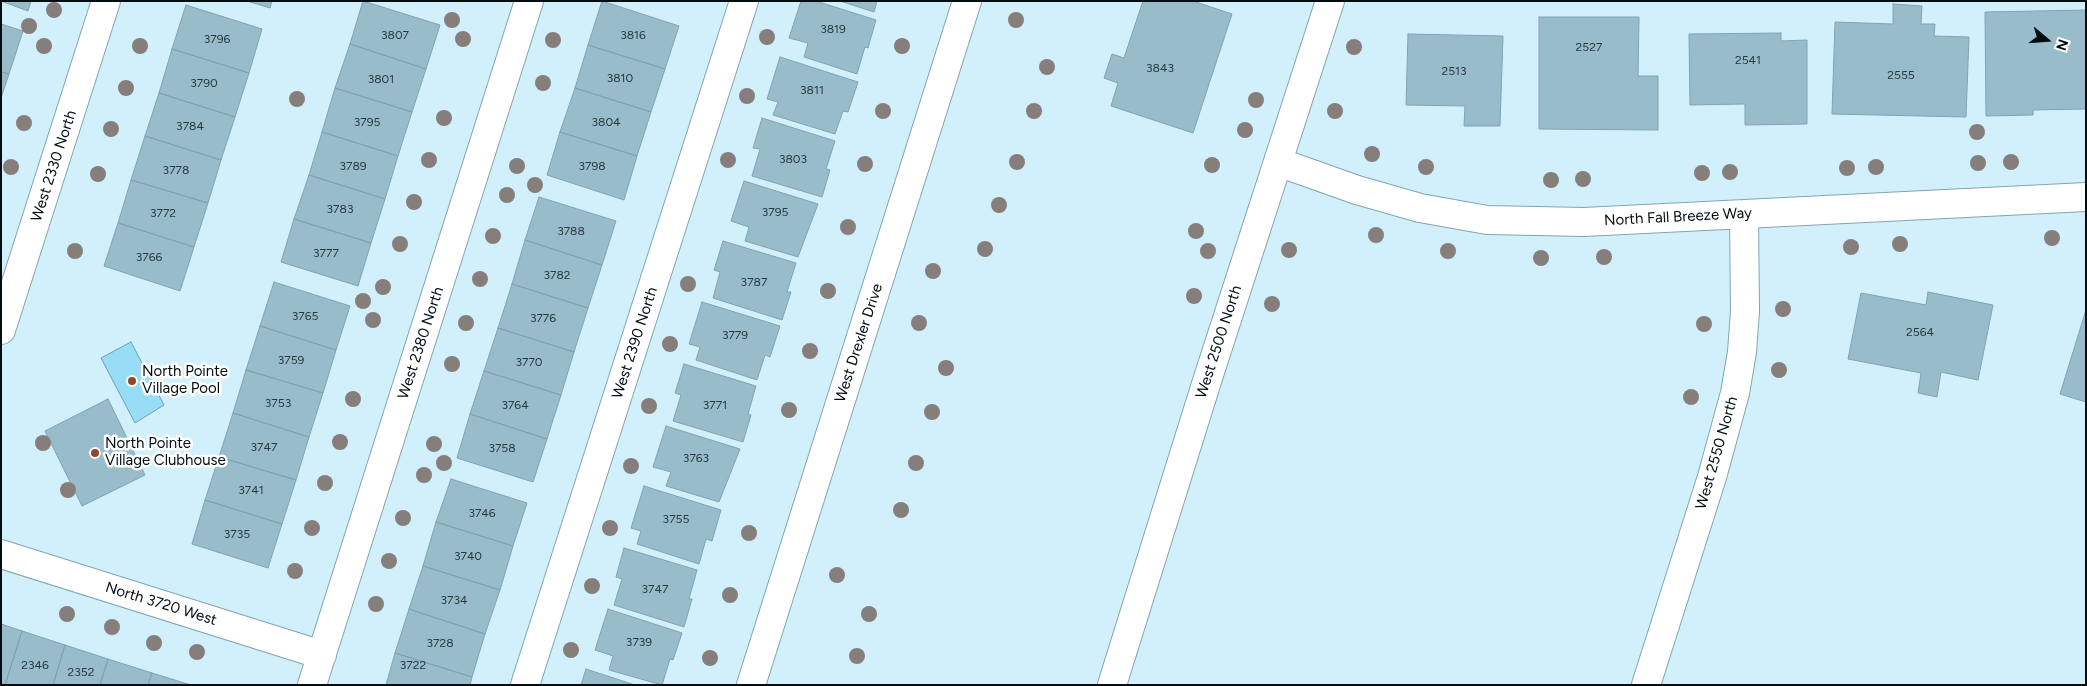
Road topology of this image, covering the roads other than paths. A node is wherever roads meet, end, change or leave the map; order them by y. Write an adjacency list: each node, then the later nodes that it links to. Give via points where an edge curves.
1 (106, 1): 9 (street, West 2330 North)
2 (529, 1): 11 (street, West 2380 North)
3 (744, 1): 13 (street, West 2390 North)
4 (967, 1): 14 (street, West Drexler Drive)
5 (1330, 1): 6 (street, West 2500 North)
6 (1278, 162): 8 (street, North Fall Breeze Way, via 1411,205 1487,220 1584,222); 15 (street, West 2500 North)
7 (2086, 197): 8 (street, North Fall Breeze Way)
8 (1744, 214): 16 (street, West 2550 North, via 1745,311 1735,393)
9 (1, 330)
10 (1, 554): 11 (street, North 3720 West)
11 (322, 654): 12 (street, West 2380 North)
12 (312, 685)
13 (525, 685)
14 (751, 685)
15 (1112, 685)
16 (1646, 685)

